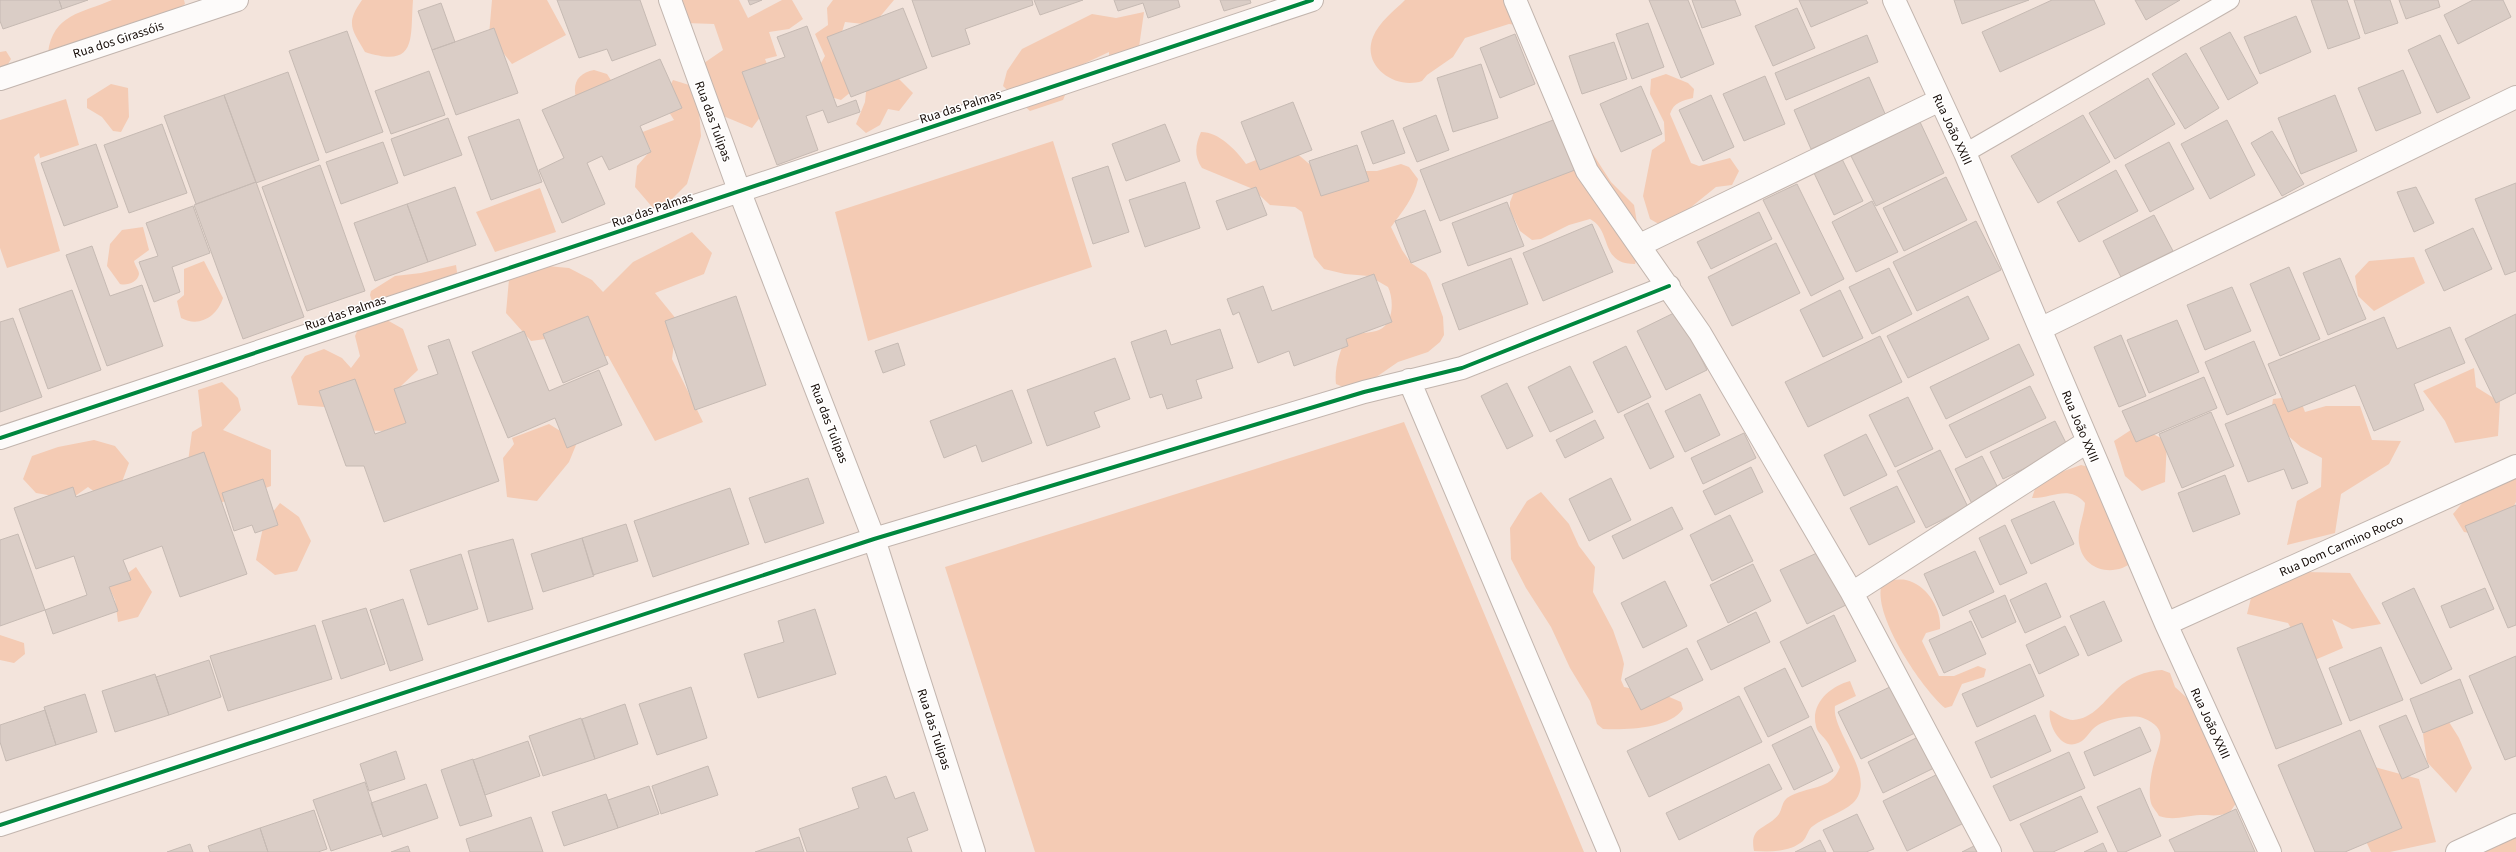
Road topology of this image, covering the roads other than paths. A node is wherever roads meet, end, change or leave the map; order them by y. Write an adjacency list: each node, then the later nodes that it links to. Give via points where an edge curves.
1 (237, 0): 7 (street, Rua dos Girassóis)
2 (670, 0): 11 (street, Rua das Tulipas)
3 (1312, 0): 11 (street, Rua das Palmas)
4 (1515, 0): 12 (street, via 1587,171)
5 (1894, 0): 9 (street, Rua João XXIII)
6 (2230, 0): 10 (lane)
7 (0, 79)
8 (2516, 97): 14 (street)
9 (1940, 100): 10 (street, Rua João XXIII); 12 (street)
10 (1965, 153): 14 (street, Rua João XXIII)
11 (739, 190): 16 (street, Rua das Palmas); 19 (street, Rua das Tulipas)
12 (1640, 246): 13 (street)
13 (1669, 286): 15 (street, via 1462,368); 20 (street, via 1700,333)
14 (2040, 329): 17 (street, Rua João XXIII)
15 (1409, 380): 19 (street); 25 (street)
16 (0, 438)
17 (2087, 442): 20 (street); 21 (street, Rua João XXIII)
18 (2516, 466): 21 (street, Rua Dom Carmino Rocco)
19 (874, 539): 22 (street); 24 (street, Rua das Tulipas)
20 (1852, 593): 26 (street)
21 (2166, 624): 27 (street, Rua João XXIII)
22 (0, 825)
23 (2516, 825): 28 (street)
24 (974, 852)
25 (1609, 852)
26 (1990, 852)
27 (2270, 852)
28 (2457, 852)

